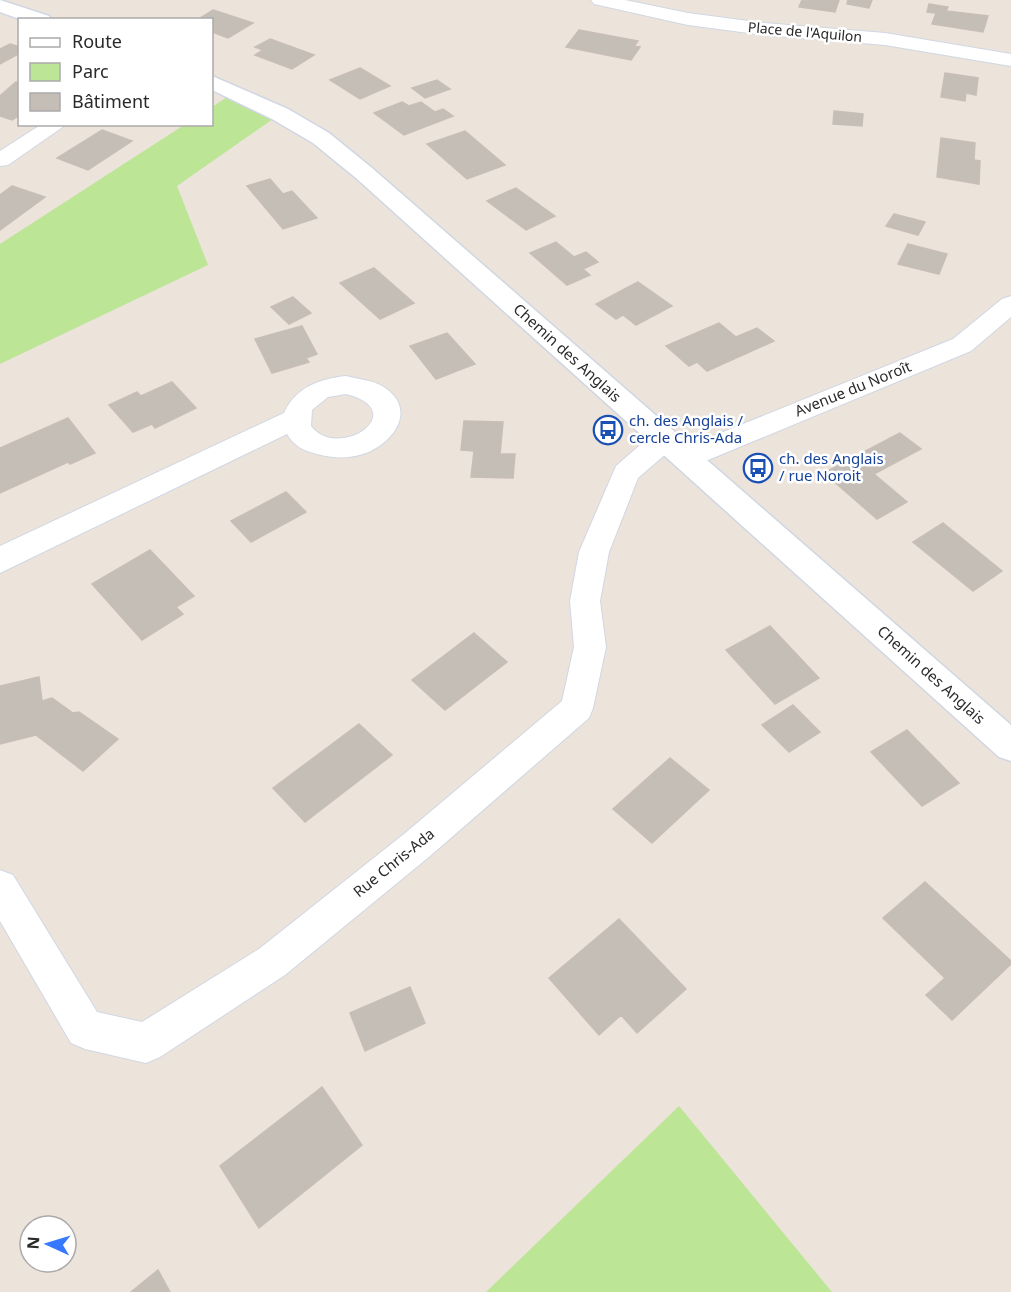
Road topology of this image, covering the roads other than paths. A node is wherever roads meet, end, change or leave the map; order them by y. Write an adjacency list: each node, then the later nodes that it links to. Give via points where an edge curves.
1 (600, 0): 4 (street, Place de l'Aquilon, via 688,19 885,39)
2 (0, 5): 3 (street)
3 (36, 18)
4 (1011, 60)
5 (213, 82): 10 (street, Chemin des Anglais, via 321,138)
6 (54, 126): 7 (street)
7 (0, 160)
8 (1011, 304): 10 (street, Avenue du Noroît, via 962,345)
9 (295, 419): 11 (street)
10 (675, 449): 12 (street, Chemin des Anglais); 13 (street, Rue Chris-Ada, via 626,473 594,552 585,601 590,647 577,708 272,962 146,1043 85,1029)
11 (0, 562)
12 (1011, 746)
13 (0, 887)

